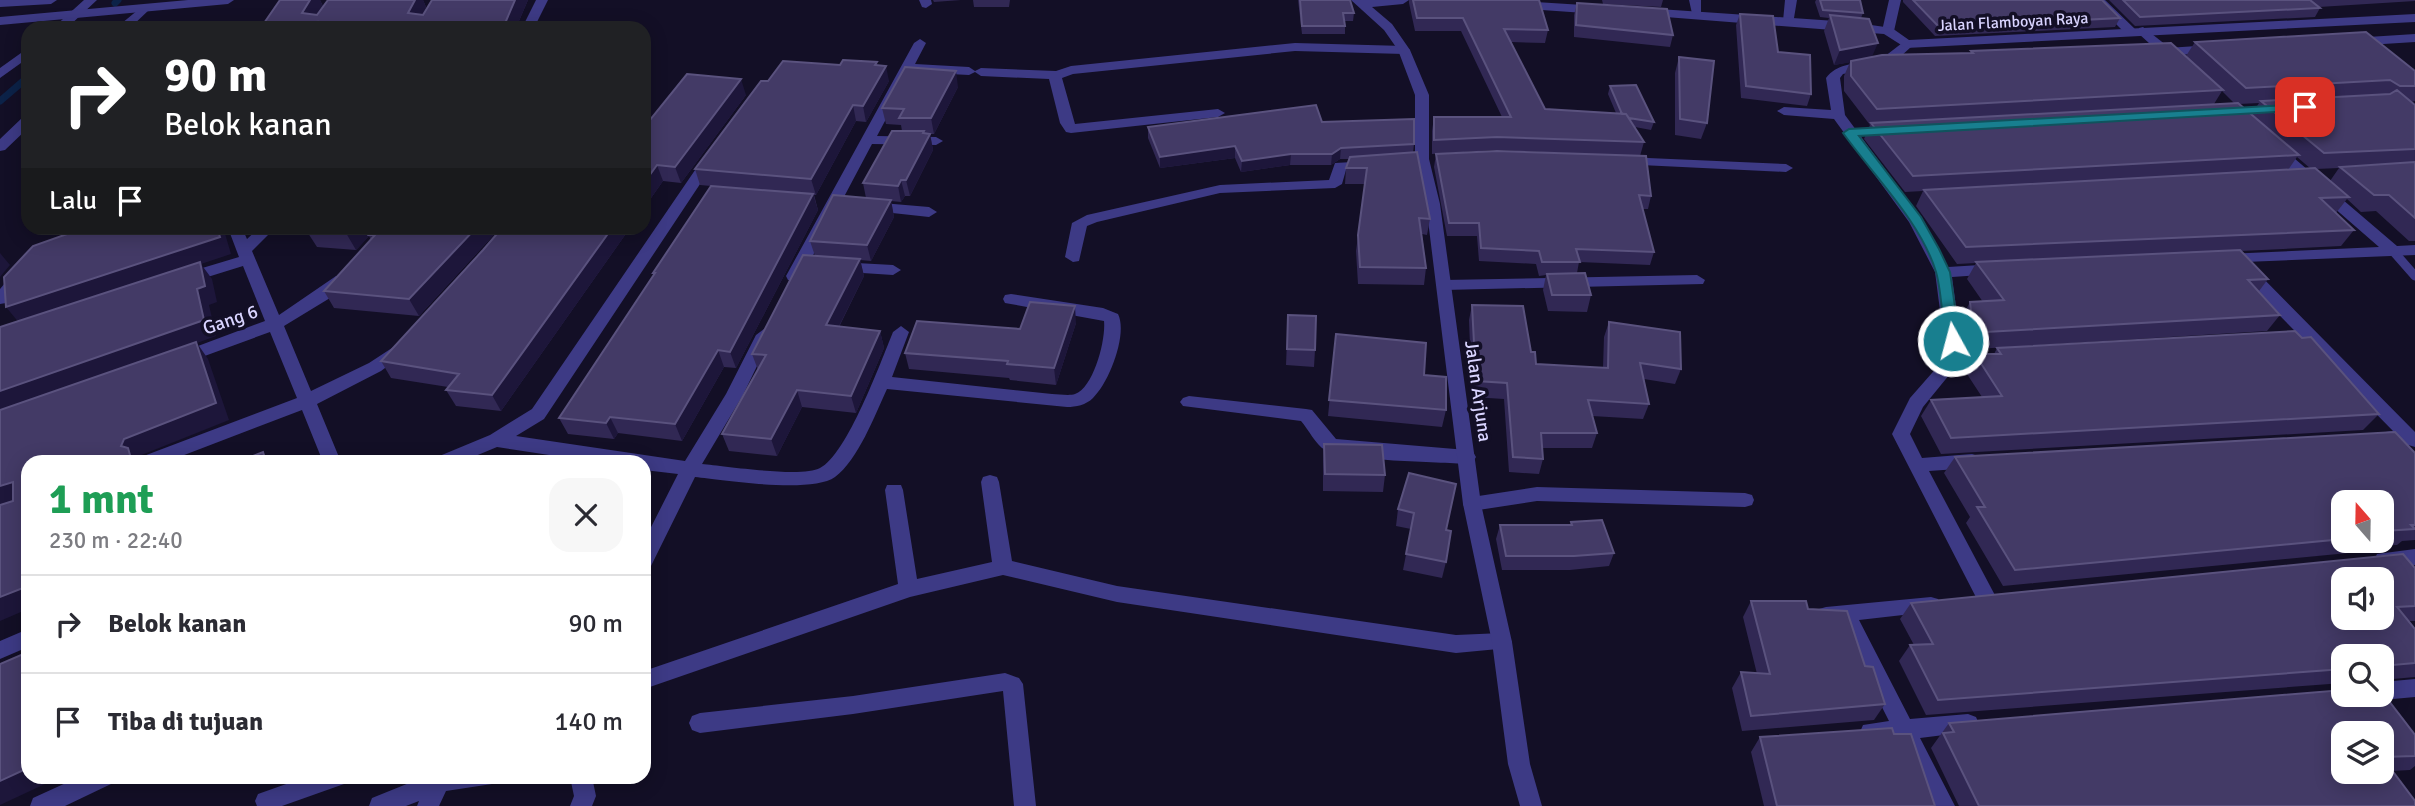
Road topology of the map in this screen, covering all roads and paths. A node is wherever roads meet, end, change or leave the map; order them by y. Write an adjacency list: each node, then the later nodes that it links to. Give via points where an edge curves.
1 (51, 0): 11 (street)
2 (91, 0): 15 (street)
3 (228, 0): 10 (street)
4 (542, 0): 21 (street)
5 (1403, 0): 12 (street)
6 (1695, 0): 16 (street)
7 (1791, 0): 22 (street)
8 (1895, 0): 23 (street)
9 (2098, 0): 24 (street)
10 (172, 3): 14 (street)
11 (0, 4)
12 (1369, 4): 30 (street, Jalan Arjuna)
13 (1498, 4): 16 (street)
14 (144, 9): 15 (street); 20 (street)
15 (80, 15): 18 (street); 19 (street)
16 (1697, 15): 22 (street)
17 (2415, 18): 24 (street, Jalan Flamboyan Raya)
18 (0, 21)
19 (70, 21)
20 (130, 21)
21 (532, 21)
22 (1789, 21): 23 (street)
23 (1888, 31): 28 (street)
24 (2137, 31): 28 (street, Jalan Flamboyan Raya); 31 (street)
25 (2415, 38): 27 (street)
26 (920, 43): 36 (street)
27 (2332, 43)
28 (1906, 44): 35 (street)
29 (2222, 49): 31 (street)
30 (1404, 50): 39 (street, via 1295,47); 76 (street, Jalan Arjuna, via 1422,95 1423,160)
31 (2167, 52): 32 (street); 37 (street)
32 (2140, 53)
33 (21, 58): 38 (street)
34 (1912, 62): 35 (street)
35 (1885, 63): 42 (street, via 1854,67 1833,78)
36 (908, 68): 39 (street); 46 (street)
37 (2186, 69)
38 (0, 74)
39 (1056, 75): 41 (street, via 1071,129)
40 (1784, 111): 42 (street)
41 (1217, 113)
42 (1838, 115): 72 (street, via 1908,200)
43 (21, 127): 48 (street)
44 (2261, 136): 53 (street)
45 (724, 139): 55 (street)
46 (867, 140): 47 (street); 57 (street)
47 (936, 141)
48 (0, 147)
49 (1606, 160): 51 (street)
50 (1388, 164): 64 (street, via 1340,166 1335,184 1220,189 1092,218 1080,223)
51 (1786, 168)
52 (2336, 176): 53 (street)
53 (2309, 178): 54 (street); 62 (street)
54 (2282, 180)
55 (685, 192): 56 (street); 90 (street, via 538,414)
56 (712, 194)
57 (824, 203): 58 (street); 68 (street)
58 (929, 212)
59 (238, 235): 63 (street)
60 (262, 235): 63 (street)
61 (2415, 250): 62 (street)
62 (2393, 251): 65 (street); 73 (lane)
63 (247, 255): 75 (street); 81 (street)
64 (1073, 257)
65 (2233, 258): 66 (street); 83 (street)
66 (2206, 260)
67 (33, 261): 78 (street)
68 (813, 265): 71 (street); 77 (street)
69 (2012, 269): 72 (street)
70 (351, 270): 81 (street, Gang 6, via 326,294)
71 (893, 270)
72 (1943, 272): 100 (street, via 1961,358 1923,392 1907,416 1901,434)
73 (2415, 276)
74 (1697, 280): 76 (street)
75 (170, 284)
76 (1444, 285): 97 (street, Jalan Arjuna)
77 (788, 288)
78 (0, 299)
79 (1011, 299): 87 (street, via 1112,318 1115,328 1091,391 1080,399 1052,400)
80 (770, 324): 101 (street)
81 (276, 326): 86 (street, Gang 6); 88 (street)
82 (901, 332): 87 (street)
83 (2311, 337): 84 (street); 92 (street)
84 (2284, 339)
85 (410, 340): 88 (street, via 390,359)
86 (158, 367)
87 (882, 382): 101 (street, via 841,460 827,474 806,479)
88 (307, 401): 93 (street); 94 (street)
89 (1189, 402): 97 (street, via 1306,415 1330,445 1350,449)
90 (496, 440): 95 (street); 96 (street)
91 (2354, 440): 92 (street)
92 (2412, 440)
93 (165, 455)
94 (329, 455)
95 (460, 455)
96 (596, 455)
97 (1468, 457): 105 (street, Jalan Arjuna)
98 (1984, 461): 100 (street)
99 (651, 464): 101 (street)
100 (1915, 465): 111 (street, via 1994,598)
101 (689, 470): 106 (street)
102 (990, 482): 109 (street)
103 (894, 490): 110 (street)
104 (1745, 500): 105 (street, via 1537,494)
105 (1472, 503): 114 (street, Jalan Arjuna)
106 (651, 546)
107 (2415, 557): 108 (street)
108 (2360, 562)
109 (1003, 567): 110 (street); 114 (street, via 1117,594 1456,644)
110 (909, 589): 116 (street)
111 (1845, 614): 112 (street); 121 (street)
112 (1816, 616)
113 (21, 641): 115 (street)
114 (1502, 642): 134 (street, Jalan Arjuna, via 1519,764)
115 (0, 650)
116 (651, 678)
117 (2415, 688): 118 (street)
118 (2394, 690)
119 (1987, 722): 121 (street)
120 (700, 723): 133 (street, via 1005,682 1012,684 1015,699)
121 (1905, 729): 122 (street); 135 (street)
122 (1851, 733)
123 (88, 784): 129 (street)
124 (316, 784): 128 (street)
125 (430, 784): 130 (street)
126 (437, 784): 131 (street)
127 (582, 784): 132 (street, via 585,796)
128 (266, 801)
129 (41, 806)
130 (380, 806)
131 (428, 806)
132 (581, 806)
133 (1025, 806)
134 (1531, 806)
135 (1944, 806)

